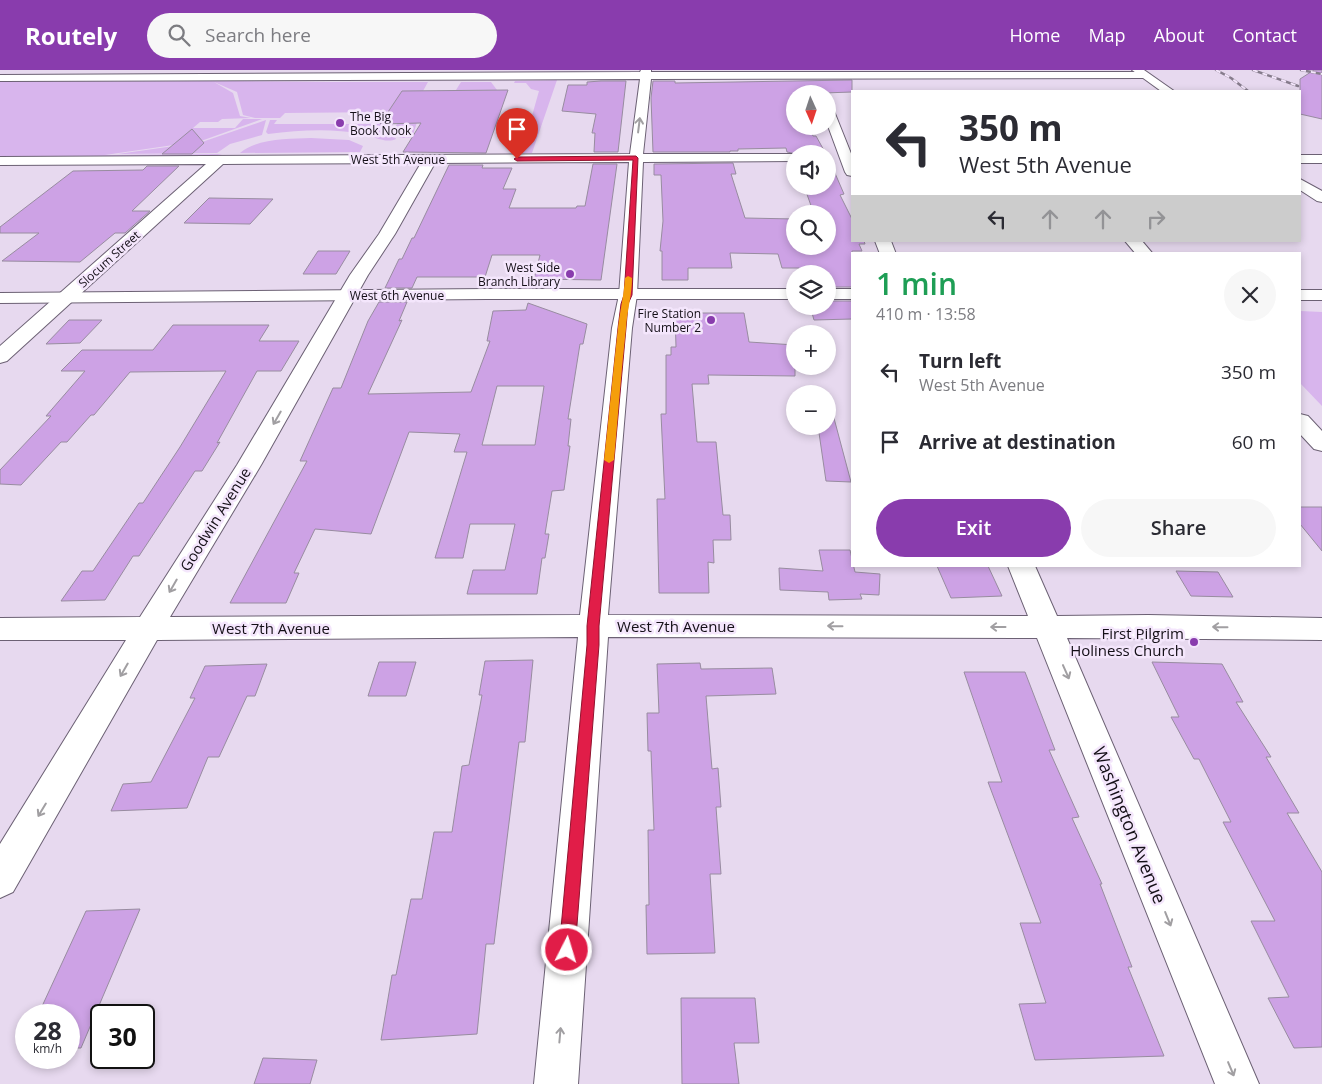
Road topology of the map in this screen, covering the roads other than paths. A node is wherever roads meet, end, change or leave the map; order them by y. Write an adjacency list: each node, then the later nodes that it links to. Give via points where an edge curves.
1 (811, 72): 2 (street); 3 (street); 6 (street)
2 (645, 73): 5 (street); 13 (street, one-way to 2)
3 (976, 73): 4 (street); 7 (street)
4 (1141, 73): 8 (street)
5 (0, 78)
6 (816, 85)
7 (988, 85)
8 (1166, 90)
9 (836, 129): 12 (street)
10 (786, 157): 13 (street, West 5th Avenue)
11 (836, 157): 12 (street)
12 (849, 157)
13 (636, 158): 14 (street, West 5th Avenue); 26 (street)
14 (430, 159): 17 (street, West 5th Avenue); 29 (street, Goodwin Avenue)
15 (1301, 159): 16 (street)
16 (1322, 159)
17 (219, 160): 18 (street, West 5th Avenue); 31 (street, Slocum Street)
18 (3, 163)
19 (1301, 184): 20 (street)
20 (1322, 198)
21 (1134, 242): 22 (street)
22 (1143, 252)
23 (786, 294): 26 (street, West 6th Avenue)
24 (836, 294): 25 (street)
25 (851, 294)
26 (628, 295): 29 (street, West 6th Avenue); 36 (street)
27 (1301, 295): 28 (street)
28 (1322, 295)
29 (348, 296): 31 (street, West 6th Avenue); 38 (street, Goodwin Avenue, one-way to 38)
30 (0, 298): 31 (street, West 6th Avenue)
31 (66, 298): 32 (street, Slocum Street)
32 (0, 357)
33 (1301, 422): 34 (street)
34 (1322, 444)
35 (1020, 567): 37 (street, Washington Avenue)
36 (593, 626): 37 (street, West 7th Avenue, one-way to 36); 38 (street, West 7th Avenue); 42 (street, one-way to 36)
37 (1046, 627): 39 (street, West 7th Avenue, one-way to 37); 43 (street, Washington Avenue, one-way to 43)
38 (149, 628): 40 (street, West 7th Avenue); 41 (street, Goodwin Avenue, one-way to 41)
39 (1322, 628)
40 (0, 629)
41 (0, 879)
42 (556, 1084)
43 (1237, 1084)

